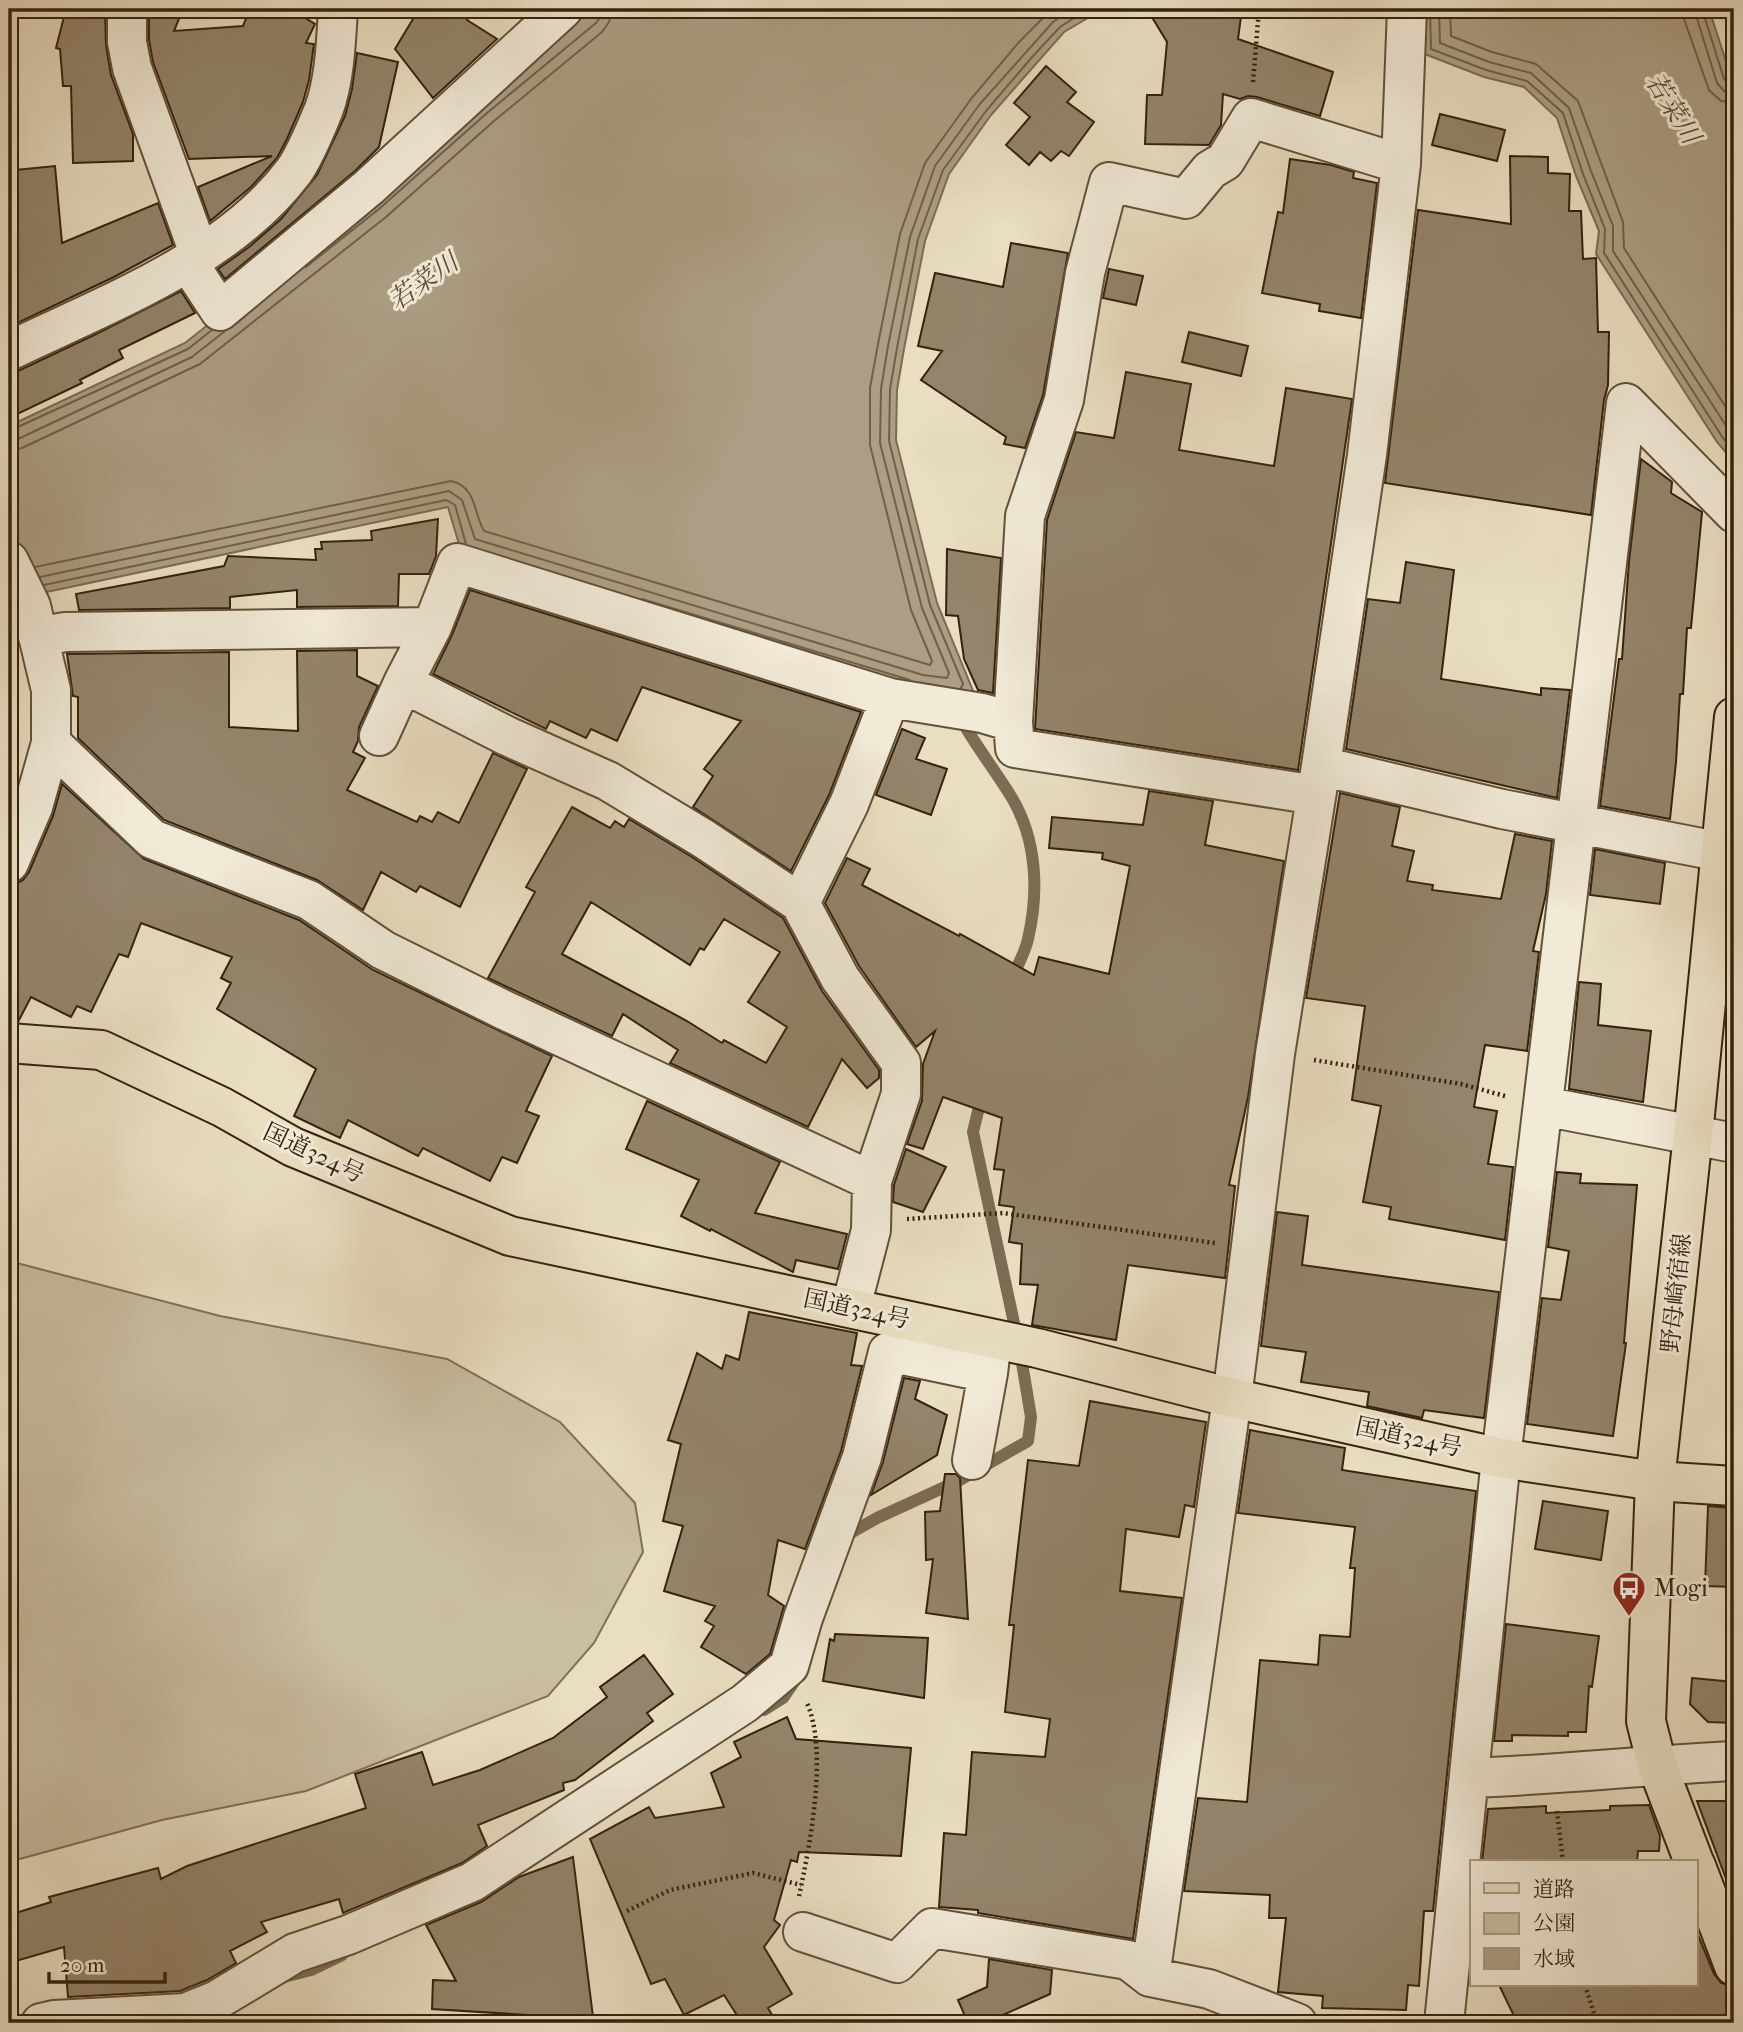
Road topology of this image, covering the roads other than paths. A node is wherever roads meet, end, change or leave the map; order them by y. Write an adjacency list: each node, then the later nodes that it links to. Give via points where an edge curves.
1 (127, 9): 6 (street, via 132,68)
2 (338, 9): 6 (street, via 325,107 296,168 253,214)
3 (563, 9): 6 (street, via 369,187 220,311)
4 (1407, 9): 5 (street)
5 (1401, 164): 15 (street, via 1251,118 1225,161 1210,170 1186,199 1109,182 1085,273 1064,400 1025,516); 18 (street, via 1367,455)
6 (195, 260): 7 (street)
7 (9, 351)
8 (1734, 513): 19 (street, via 1626,403)
9 (9, 561): 10 (street)
10 (28, 622): 11 (street, via 65,632); 17 (street, via 51,690)
11 (432, 627): 12 (street); 13 (street, via 457,563)
12 (402, 683): 16 (street); 22 (street, via 608,781)
13 (906, 701): 15 (street); 22 (street)
14 (1734, 717): 20 (main road, 野母崎宿線)
15 (998, 718): 18 (street, via 1015,748)
16 (379, 736)
17 (51, 743): 21 (street, via 33,807); 27 (street, via 152,839 309,900 383,950)
18 (1319, 780): 19 (street); 30 (street, via 1275,1054)
19 (1577, 824): 20 (street); 24 (street)
20 (1722, 852): 25 (main road, 野母崎宿線)
21 (9, 863)
22 (800, 903): 27 (street, via 840,978 901,1063 901,1094)
23 (9, 1044): 28 (main road, 国道324号, via 101,1050 222,1107 293,1147 510,1236)
24 (1543, 1106): 25 (street); 31 (street)
25 (1693, 1135): 26 (street); 33 (main road, 野母崎宿線)
26 (1734, 1143)
27 (872, 1192): 28 (street, via 871,1230)
28 (851, 1307): 29 (main road, 国道324号)
29 (1006, 1351): 30 (main road, 国道324号); 32 (street); 43 (street, via 888,1352 862,1457 789,1666 745,1703 472,1882 295,1953 217,2000 185,2013)
30 (1231, 1398): 31 (main road, 国道324号); 42 (street)
31 (1501, 1458): 33 (main road, 国道324号); 37 (street)
32 (972, 1460)
33 (1655, 1481): 34 (main road, 国道324号); 36 (main road, 野母崎宿線, via 1646,1721)
34 (1734, 1486)
35 (1734, 1761): 36 (street)
36 (1657, 1765): 37 (street); 38 (main road, 野母崎宿線)
37 (1469, 1778): 45 (street)
38 (1693, 1860)
39 (1698, 1872): 41 (main road, 野母崎宿線)
40 (803, 1932): 42 (street, via 897,1963 932,1928 1128,1960)
41 (1734, 1966)
42 (1150, 1977): 44 (street, via 1209,1989)
43 (41, 2023)
44 (1297, 2023)
45 (1444, 2023)

